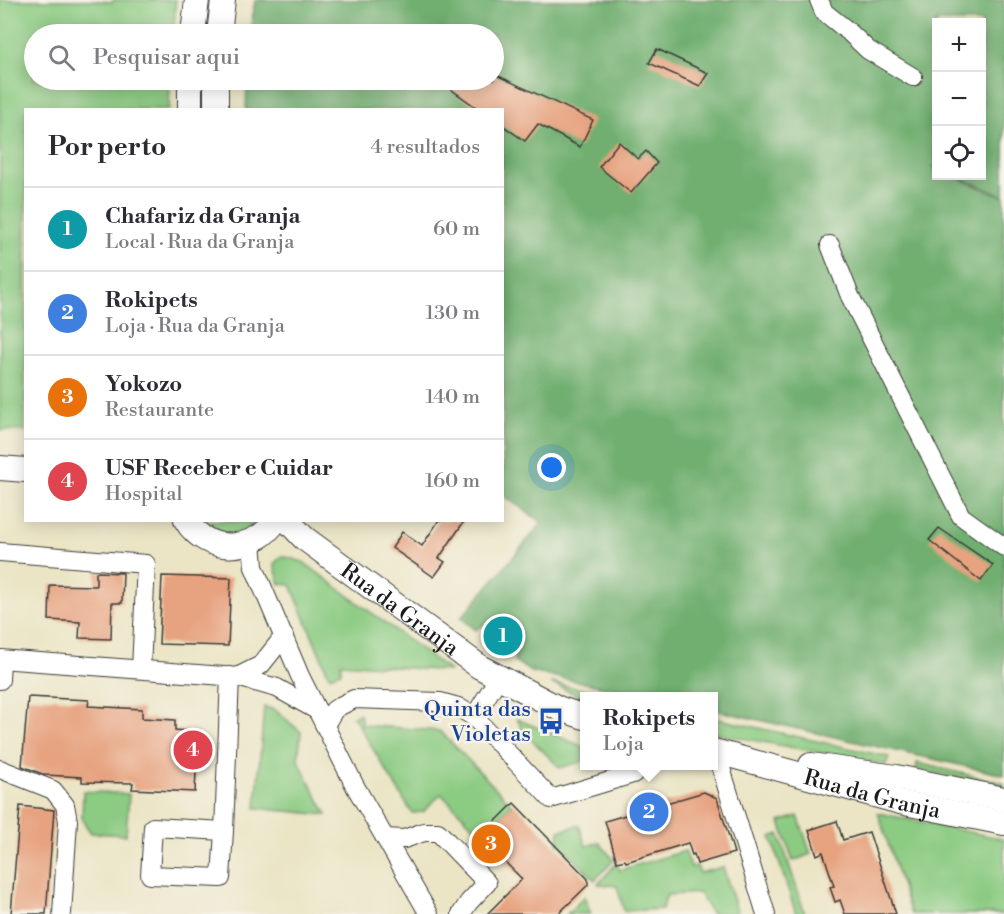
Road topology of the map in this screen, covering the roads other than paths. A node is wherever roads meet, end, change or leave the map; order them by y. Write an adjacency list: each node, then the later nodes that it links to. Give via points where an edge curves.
1 (197, 0): 4 (main road)
2 (223, 0): 5 (main road)
3 (819, 0): 6 (street, via 824,12 868,50)
4 (194, 24)
5 (220, 24)
6 (913, 77)
7 (190, 90): 9 (main road)
8 (216, 90): 10 (main road)
9 (190, 108)
10 (216, 108)
11 (830, 245): 16 (street, via 850,296 961,516)
12 (0, 468): 13 (main road)
13 (24, 470)
14 (188, 522): 15 (main road, via 213,543)
15 (263, 532): 18 (street, via 254,567); 22 (main road, Rua da Granja, via 304,538 480,667)
16 (1004, 548)
17 (0, 552): 20 (street, via 146,564)
18 (284, 636): 21 (street, via 261,665); 26 (street)
19 (1, 659): 20 (street); 23 (street)
20 (141, 669): 21 (street)
21 (234, 676): 26 (street, via 277,688); 34 (street)
22 (500, 677): 24 (main road, Rua da Granja); 25 (street)
23 (0, 680)
24 (580, 715)
25 (474, 717): 26 (street, via 440,702 354,699); 31 (street, via 550,799)
26 (321, 718): 35 (street)
27 (718, 753): 28 (main road, Rua da Granja)
28 (741, 758): 32 (main road, Rua da Granja, via 896,777); 33 (main road, Rua da Granja, via 900,802)
29 (718, 762): 39 (street)
30 (0, 769): 36 (street, via 53,790 65,805 68,821)
31 (637, 770)
32 (1004, 799)
33 (1004, 823)
34 (224, 831): 34 (street, via 221,878 150,875 153,827)
35 (384, 838): 37 (street); 38 (street, via 404,839 438,832 487,883)
36 (62, 914)
37 (429, 914)
38 (460, 914)
39 (766, 914)

